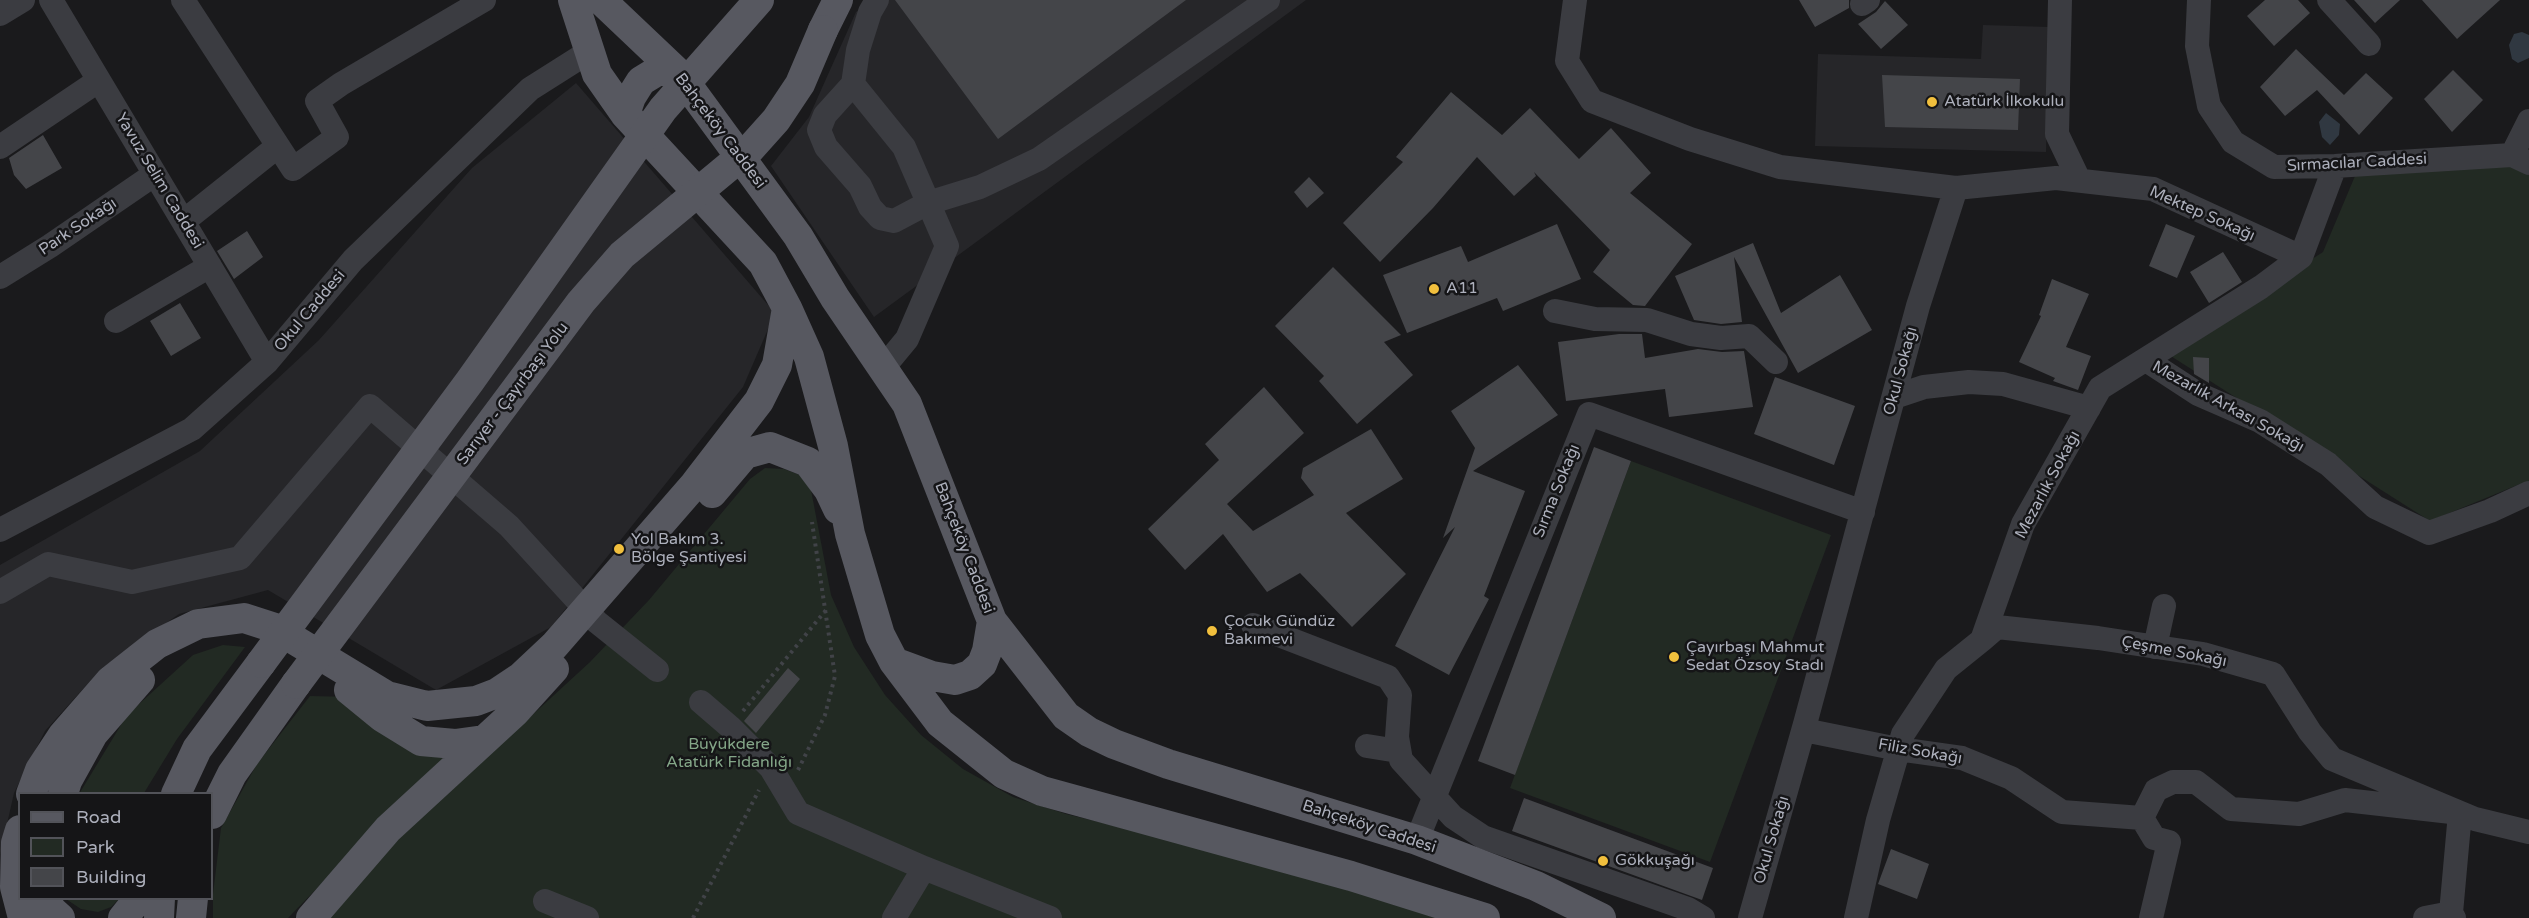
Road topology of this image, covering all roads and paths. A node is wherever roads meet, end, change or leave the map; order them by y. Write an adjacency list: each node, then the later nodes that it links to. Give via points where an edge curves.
1 (23, 0): 15 (street)
2 (51, 0): 20 (street, Yavuz Selim Caddesi)
3 (183, 0): 24 (street)
4 (484, 0): 24 (street, via 317,101 337,137 293,170)
5 (573, 0): 18 (main road)
6 (601, 0): 16 (main road, Bahçeköy Caddesi)
7 (759, 0): 70 (main road, bridge, via 663,108 470,381 196,749)
8 (838, 0): 73 (main road, Sarıyer - Çayırbaşı Yolu, bridge, via 800,84 776,120 750,149 622,255 581,302 296,684 232,774)
9 (877, 0): 21 (street, via 858,50)
10 (1269, 0): 31 (street, via 1039,159 980,188)
11 (1575, 0): 30 (street, via 1567,61 1592,101 1690,139 1780,166)
12 (2060, 0): 29 (street, via 2057,134)
13 (2199, 0): 27 (street, Sırmacılar Caddesi, via 2197,46 2208,106 2233,142 2274,167)
14 (2329, 0): 17 (street)
15 (0, 14)
16 (647, 42): 18 (main road, via 607,39); 19 (main road, Bahçeköy Caddesi)
17 (2369, 44)
18 (590, 51): 22 (main road, via 597,74); 40 (street, Okul Caddesi, via 530,89 361,252)
19 (680, 75): 22 (main road, via 660,70 640,81); 42 (main road, Bahçeköy Caddesi, via 798,236)
20 (98, 81): 25 (street); 28 (street, Yavuz Selim Caddesi)
21 (853, 84): 31 (street, via 904,147); 31 (street, via 825,115 819,130 826,147 860,186 880,218 894,221)
22 (625, 114): 36 (main road, via 763,263)
23 (2529, 121): 26 (street)
24 (278, 146): 32 (street)
25 (0, 147)
26 (2521, 159): 27 (street, Sırmacılar Caddesi)
27 (2335, 166): 33 (street)
28 (154, 174): 32 (street, Yavuz Selim Caddesi); 35 (street, Park Sokağı)
29 (2079, 180): 30 (street, Mektep Sokağı, via 2056,178); 33 (street, Mektep Sokağı, via 2153,189)
30 (1956, 188): 43 (street, Okul Sokağı)
31 (928, 203): 42 (street, via 947,246 907,339)
32 (184, 221): 34 (street, Yavuz Selim Caddesi)
33 (2301, 257): 39 (street, Mezarlık Sokağı)
34 (210, 266): 38 (street); 40 (street, Yavuz Selim Caddesi)
35 (0, 277)
36 (787, 308): 49 (main road, via 809,357 833,446); 53 (main road, via 777,365 759,401)
37 (1555, 311): 41 (street, via 1595,319 1647,320 1691,334 1721,338 1749,336)
38 (116, 321)
39 (2146, 360): 44 (street, Mezarlık Sokağı, via 2100,388); 45 (street, Mezarlık Arkası Sokağı, via 2198,394 2260,421 2328,464 2375,507 2429,533)
40 (267, 362): 48 (street, Okul Caddesi, via 192,429)
41 (1776, 362)
42 (883, 368): 54 (main road, Bahçeköy Caddesi, via 907,404)
43 (1894, 397): 44 (street, via 1924,387 1969,382 2002,384); 46 (street, Okul Sokağı)
44 (2089, 408): 56 (street, Mezarlık Sokağı, via 2023,524)
45 (2529, 493)
46 (1863, 512): 62 (street, Okul Sokağı); 72 (street, Sırma Sokağı, via 1588,414)
47 (812, 522): 52 (path)
48 (0, 531)
49 (850, 534): 53 (main road, via 829,490 808,462 770,447 745,454); 58 (main road, via 870,609)
50 (0, 592): 53 (street, via 48,564 132,582 240,558 370,406 509,526)
51 (2164, 606): 57 (street)
52 (826, 610): 61 (path); 71 (path, via 835,666 833,688 819,730)
53 (591, 616): 59 (street); 63 (main road, via 514,712); 68 (main road, via 497,693 476,701 427,706 387,696 276,628 244,618 198,624 158,644 110,681 63,735 40,770)
54 (992, 621): 58 (main road, via 982,664 970,675 955,680); 78 (main road, Bahçeköy Caddesi, via 1066,716 1089,732 1168,765)
55 (1253, 625): 66 (street, via 1388,677 1400,695)
56 (1982, 640): 57 (street, Çeşme Sokağı, via 1997,627); 65 (street, via 1946,669 1903,734)
57 (2155, 647): 74 (street, Çeşme Sokağı, via 2203,654 2273,674 2332,759)
58 (894, 662): 98 (main road, via 940,723 1004,774 1042,790 1351,876)
59 (657, 670)
60 (701, 702): 61 (street)
61 (730, 727): 67 (street)
62 (1804, 730): 65 (street, Filiz Sokağı); 101 (street, Okul Sokağı)
63 (484, 740): 69 (main road, via 455,744 421,741 382,717 290,648 244,632 224,633 194,640 172,651 149,670 93,734); 93 (main road, via 388,829)
64 (1367, 746): 66 (street)
65 (1898, 749): 75 (street, Filiz Sokağı, via 1962,758 2012,778 2062,812); 102 (street)
66 (1398, 751): 72 (street, via 1401,760)
67 (771, 768): 71 (street); 95 (path)
68 (32, 792)
69 (64, 792)
70 (177, 792)
71 (785, 792): 79 (street, via 798,813)
72 (1434, 796): 78 (street, Sırma Sokağı); 100 (street, via 1453,817 1484,837 1688,909)
73 (213, 812)
74 (2460, 813): 75 (street, via 2346,800 2299,814 2231,809 2196,782 2173,782 2156,790); 76 (street); 87 (street)
75 (2142, 818): 103 (street, via 2154,838 2169,842)
76 (2529, 832)
77 (18, 836): 80 (main road)
78 (1417, 840): 99 (main road, Bahçeköy Caddesi, via 1536,886)
79 (924, 868): 96 (street); 97 (street)
80 (18, 899)
81 (18, 900): 88 (main road)
82 (48, 900): 89 (main road, via 50,909)
83 (137, 900): 90 (main road)
84 (160, 900): 91 (main road)
85 (193, 900): 92 (main road)
86 (545, 901): 94 (street)
87 (2453, 915): 104 (street)
88 (23, 918)
89 (60, 918)
90 (123, 918)
91 (159, 918)
92 (191, 918)
93 (311, 918)
94 (587, 918)
95 (693, 918)
96 (894, 918)
97 (1050, 918)
98 (1485, 918)
99 (1601, 918)
100 (1703, 918)
101 (1750, 918)
102 (1856, 918)
103 (2151, 918)
104 (2425, 918)

